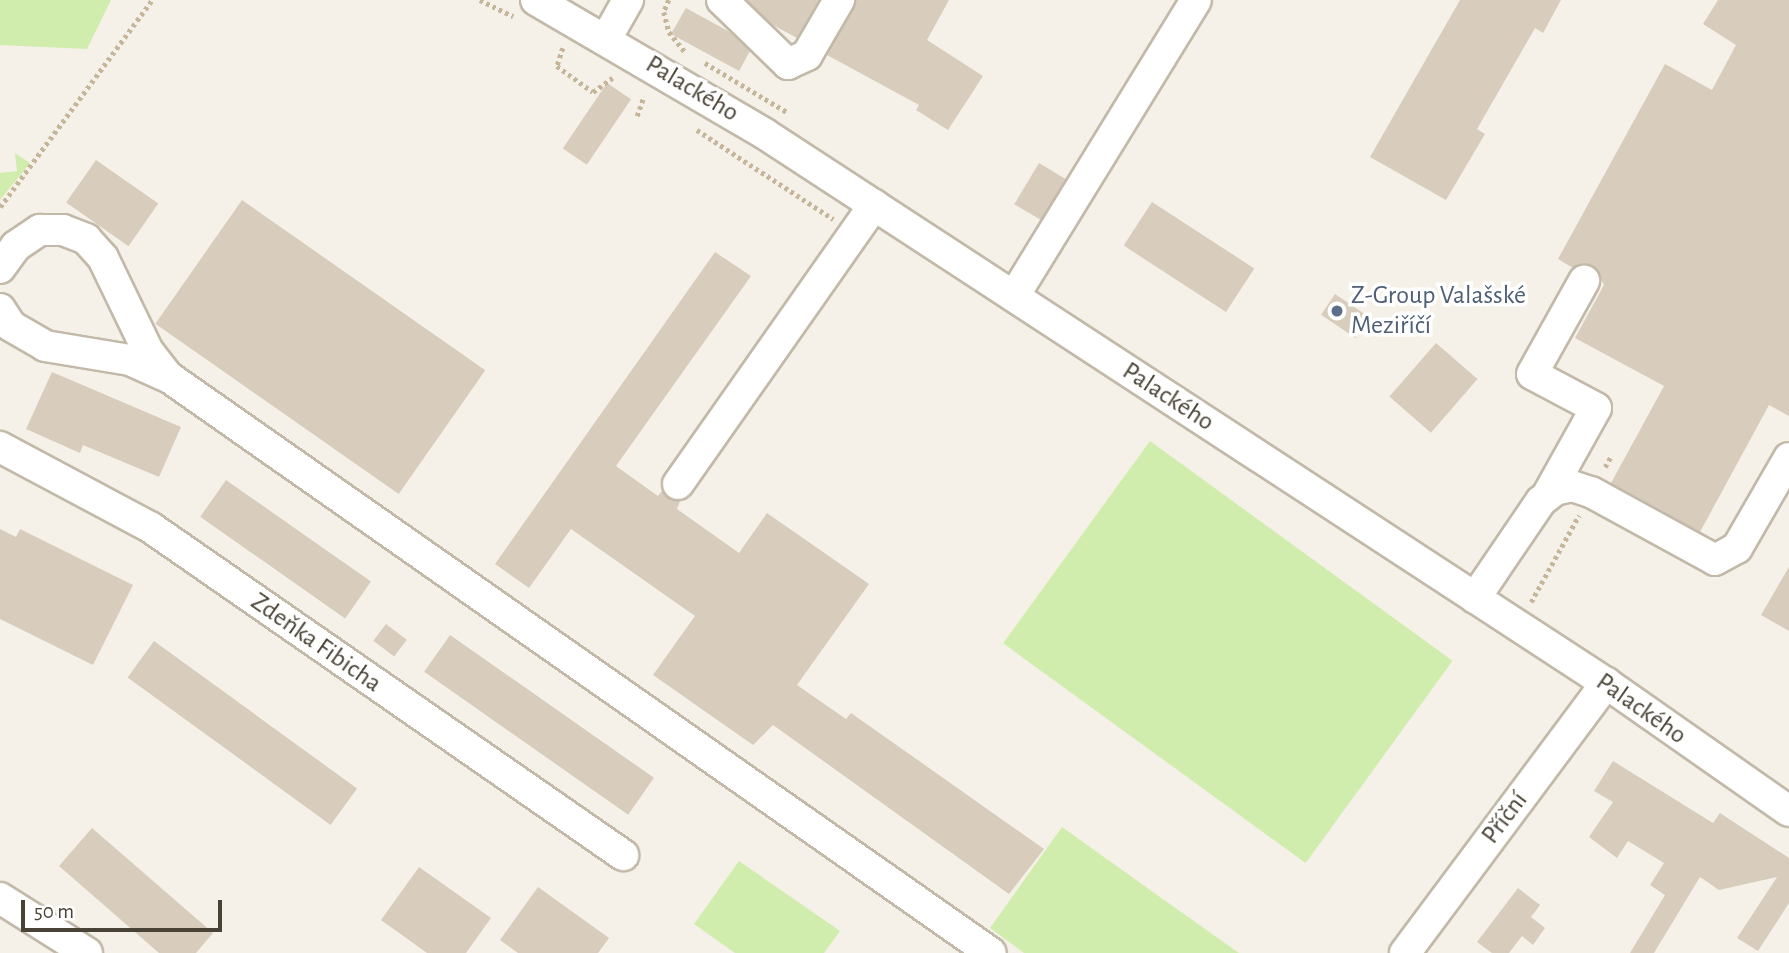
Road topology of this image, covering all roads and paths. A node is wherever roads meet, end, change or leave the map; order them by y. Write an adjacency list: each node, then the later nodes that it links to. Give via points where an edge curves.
1 (152, 0): 17 (path)
2 (480, 0): 7 (path)
3 (628, 0): 9 (street)
4 (722, 0): 5 (street, via 788,64 807,55)
5 (839, 0)
6 (1196, 0): 21 (street)
7 (526, 9): 9 (street, Palackého)
8 (558, 38): 10 (path, via 563,53 557,66 593,92 604,80)
9 (606, 39): 16 (street, Palackého)
10 (619, 81)
11 (635, 91): 12 (path)
12 (643, 96): 13 (path); 14 (path)
13 (655, 104)
14 (637, 116)
15 (690, 125): 18 (path)
16 (874, 205): 18 (street); 21 (street, Palackého)
17 (0, 207)
18 (854, 233): 27 (street)
19 (0, 268): 23 (street, via 16,246 40,230 63,230 86,239 110,269 148,351)
20 (1584, 281): 29 (street, via 1532,374 1596,408)
21 (1014, 296): 30 (street, Palackého)
22 (0, 309): 23 (street, via 11,326 45,346 130,360)
23 (170, 378): 37 (street)
24 (0, 447): 34 (street, Zdeňka Fibicha, via 150,527)
25 (1611, 456): 28 (path)
26 (1789, 458): 28 (street, via 1737,548 1724,559 1706,557)
27 (678, 484)
28 (1591, 492): 29 (street, via 1572,486); 31 (path)
29 (1548, 494): 30 (street)
30 (1475, 598): 32 (street, Palackého)
31 (1530, 603)
32 (1606, 683): 33 (street, Palackého); 38 (street, Příční)
33 (1789, 811)
34 (623, 855)
35 (0, 898): 36 (street)
36 (87, 953)
37 (991, 953)
38 (1405, 953)

